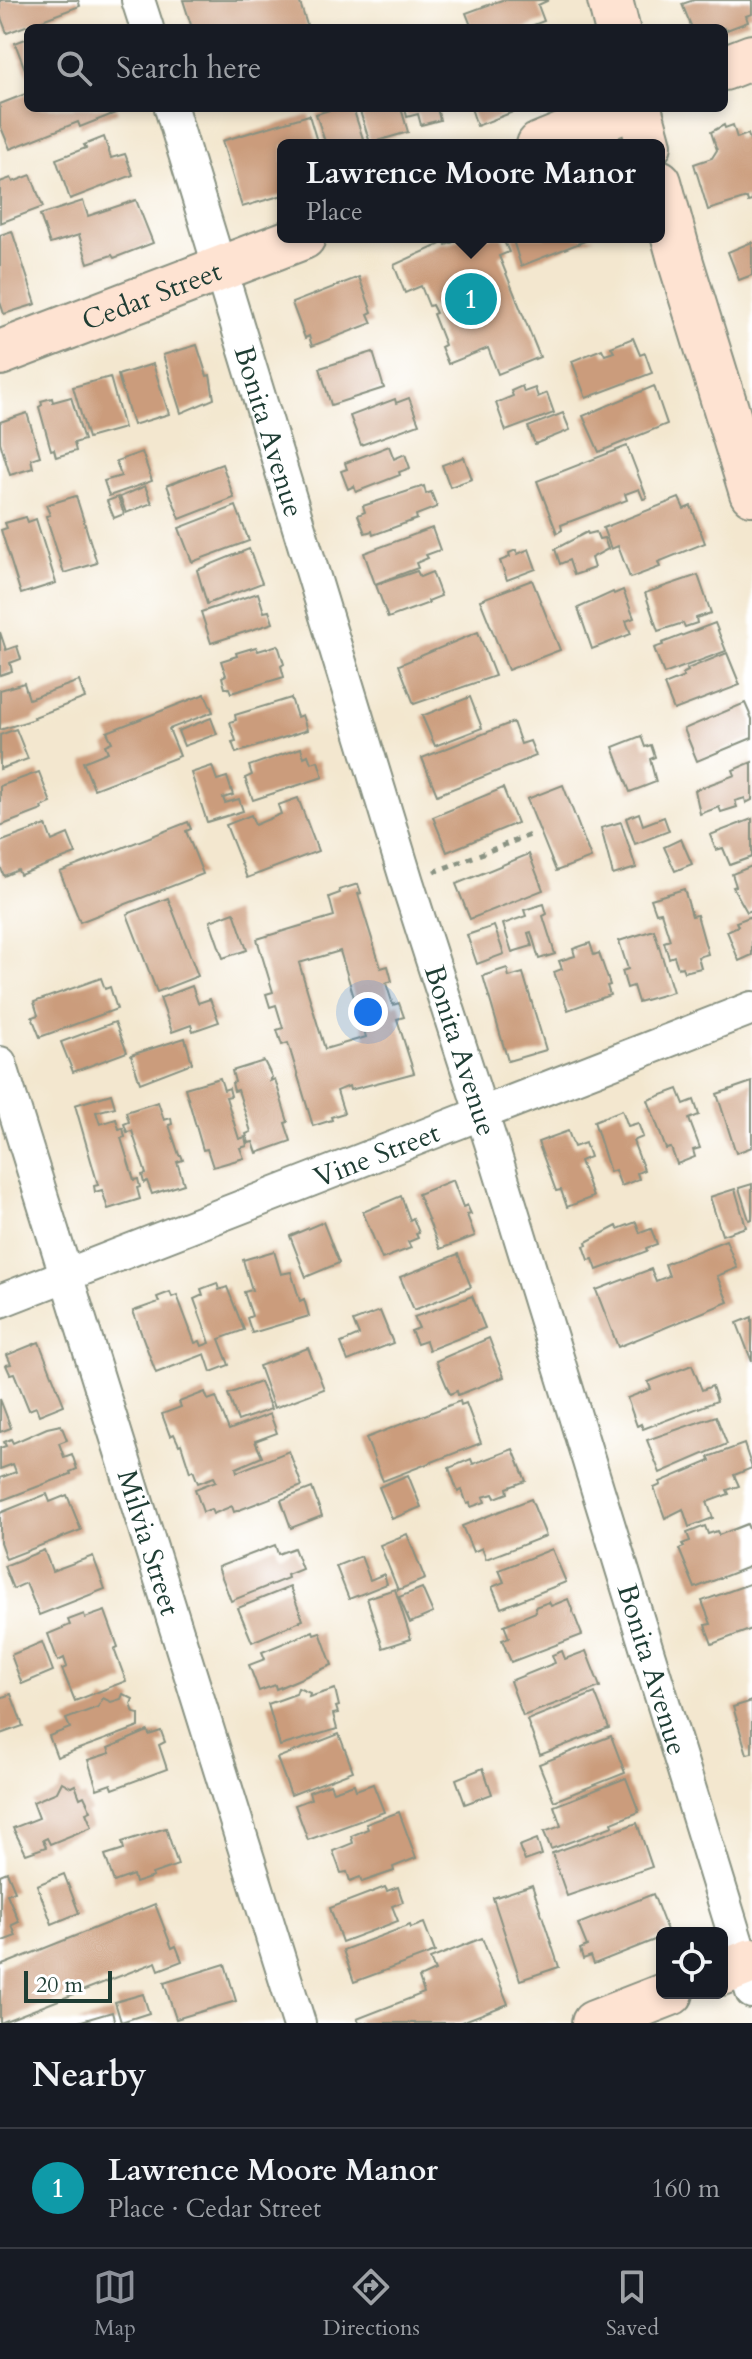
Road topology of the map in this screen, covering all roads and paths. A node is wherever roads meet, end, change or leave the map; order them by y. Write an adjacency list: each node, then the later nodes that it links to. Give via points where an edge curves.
1 (138, 0): 3 (street)
2 (610, 0): 4 (street)
3 (146, 24)
4 (616, 24)
5 (752, 57): 6 (street)
6 (728, 66)
7 (172, 112): 14 (street, Bonita Avenue)
8 (620, 112): 10 (street)
9 (640, 112): 11 (street)
10 (554, 139)
11 (647, 139)
12 (665, 204): 16 (street)
13 (287, 243): 14 (street, Cedar Street)
14 (220, 269): 15 (street, Cedar Street); 18 (street, Bonita Avenue)
15 (0, 353)
16 (752, 493)
17 (530, 835): 18 (path)
18 (407, 882): 21 (street, Bonita Avenue)
19 (752, 1008): 21 (street, Vine Street)
20 (0, 1063): 22 (street, Milvia Street)
21 (482, 1115): 22 (street, Vine Street); 24 (street, Bonita Avenue)
22 (66, 1275): 23 (street, Vine Street); 26 (street, Milvia Street)
23 (0, 1301)
24 (742, 1973)
25 (656, 1999): 27 (street)
26 (299, 2023)
27 (594, 2023)

